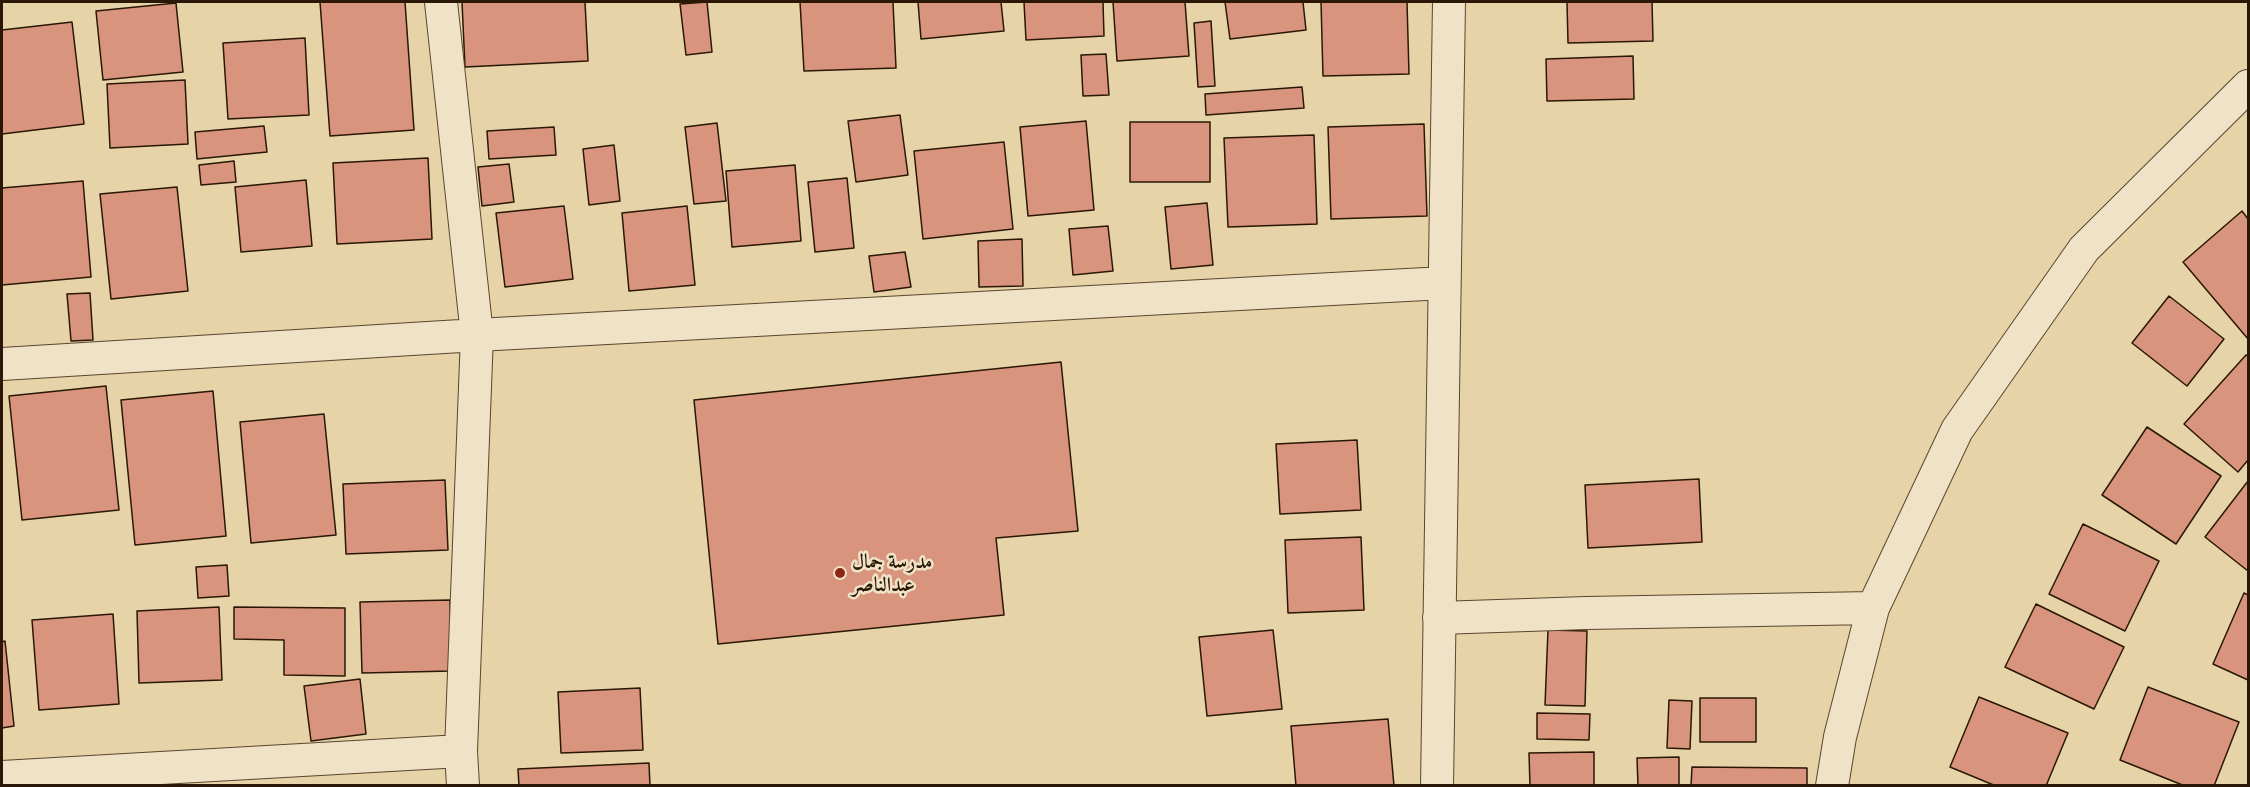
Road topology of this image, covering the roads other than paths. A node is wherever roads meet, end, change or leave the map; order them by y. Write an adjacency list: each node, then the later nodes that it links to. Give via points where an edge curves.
1 (441, 2): 5 (street)
2 (1449, 2): 4 (street)
3 (2248, 86): 7 (street, via 2084,249 1957,430)
4 (1444, 284): 5 (street); 8 (street)
5 (477, 335): 6 (street); 9 (street)
6 (2, 364)
7 (1873, 608): 8 (street); 13 (street, via 1840,737)
8 (1439, 618): 12 (street)
9 (461, 751): 10 (street); 11 (street)
10 (2, 777)
11 (463, 786)
12 (1437, 786)
13 (1832, 786)

